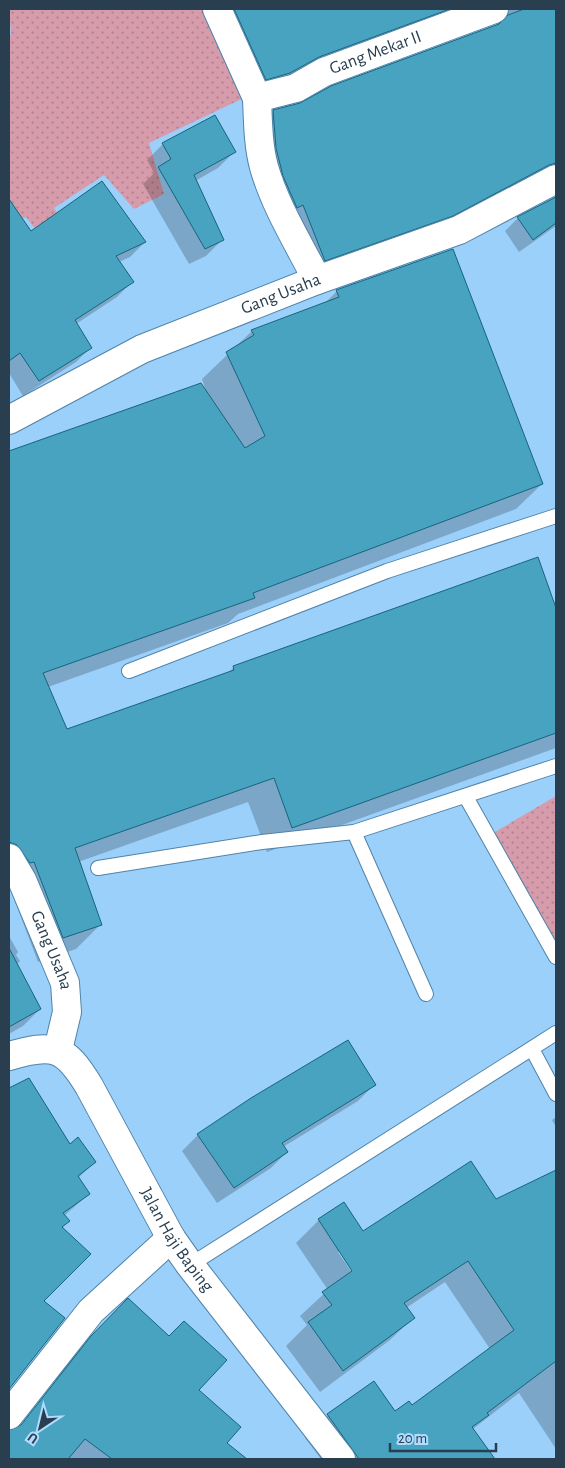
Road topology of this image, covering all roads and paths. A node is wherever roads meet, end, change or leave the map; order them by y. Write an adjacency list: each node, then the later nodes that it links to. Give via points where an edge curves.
1 (217, 9): 3 (street)
2 (494, 9): 3 (street, Gang Mekar II, via 324,72 296,88)
3 (257, 98): 5 (street, via 258,137 264,168)
4 (556, 179): 5 (street, Gang Usaha, via 459,230)
5 (318, 280): 6 (street, Gang Usaha, via 142,349)
6 (9, 420)
7 (556, 516): 8 (lane, via 388,571)
8 (129, 671)
9 (556, 766): 10 (lane)
10 (466, 797): 11 (lane); 14 (lane)
11 (354, 832): 13 (lane, via 262,842); 15 (lane)
12 (9, 858): 18 (street, Gang Usaha, via 22,880 65,983 67,1012)
13 (98, 868)
14 (556, 957)
15 (426, 994)
16 (556, 1033): 17 (lane)
17 (532, 1049): 20 (lane); 22 (lane)
18 (58, 1050): 19 (street, via 35,1050); 21 (street, Jalan Haji Baping, via 76,1066 90,1086)
19 (9, 1056)
20 (556, 1094)
21 (171, 1238): 22 (street, Jalan Haji Baping); 23 (street, via 90,1311)
22 (190, 1265): 24 (street, Jalan Haji Baping)
23 (9, 1415)
24 (342, 1459)

